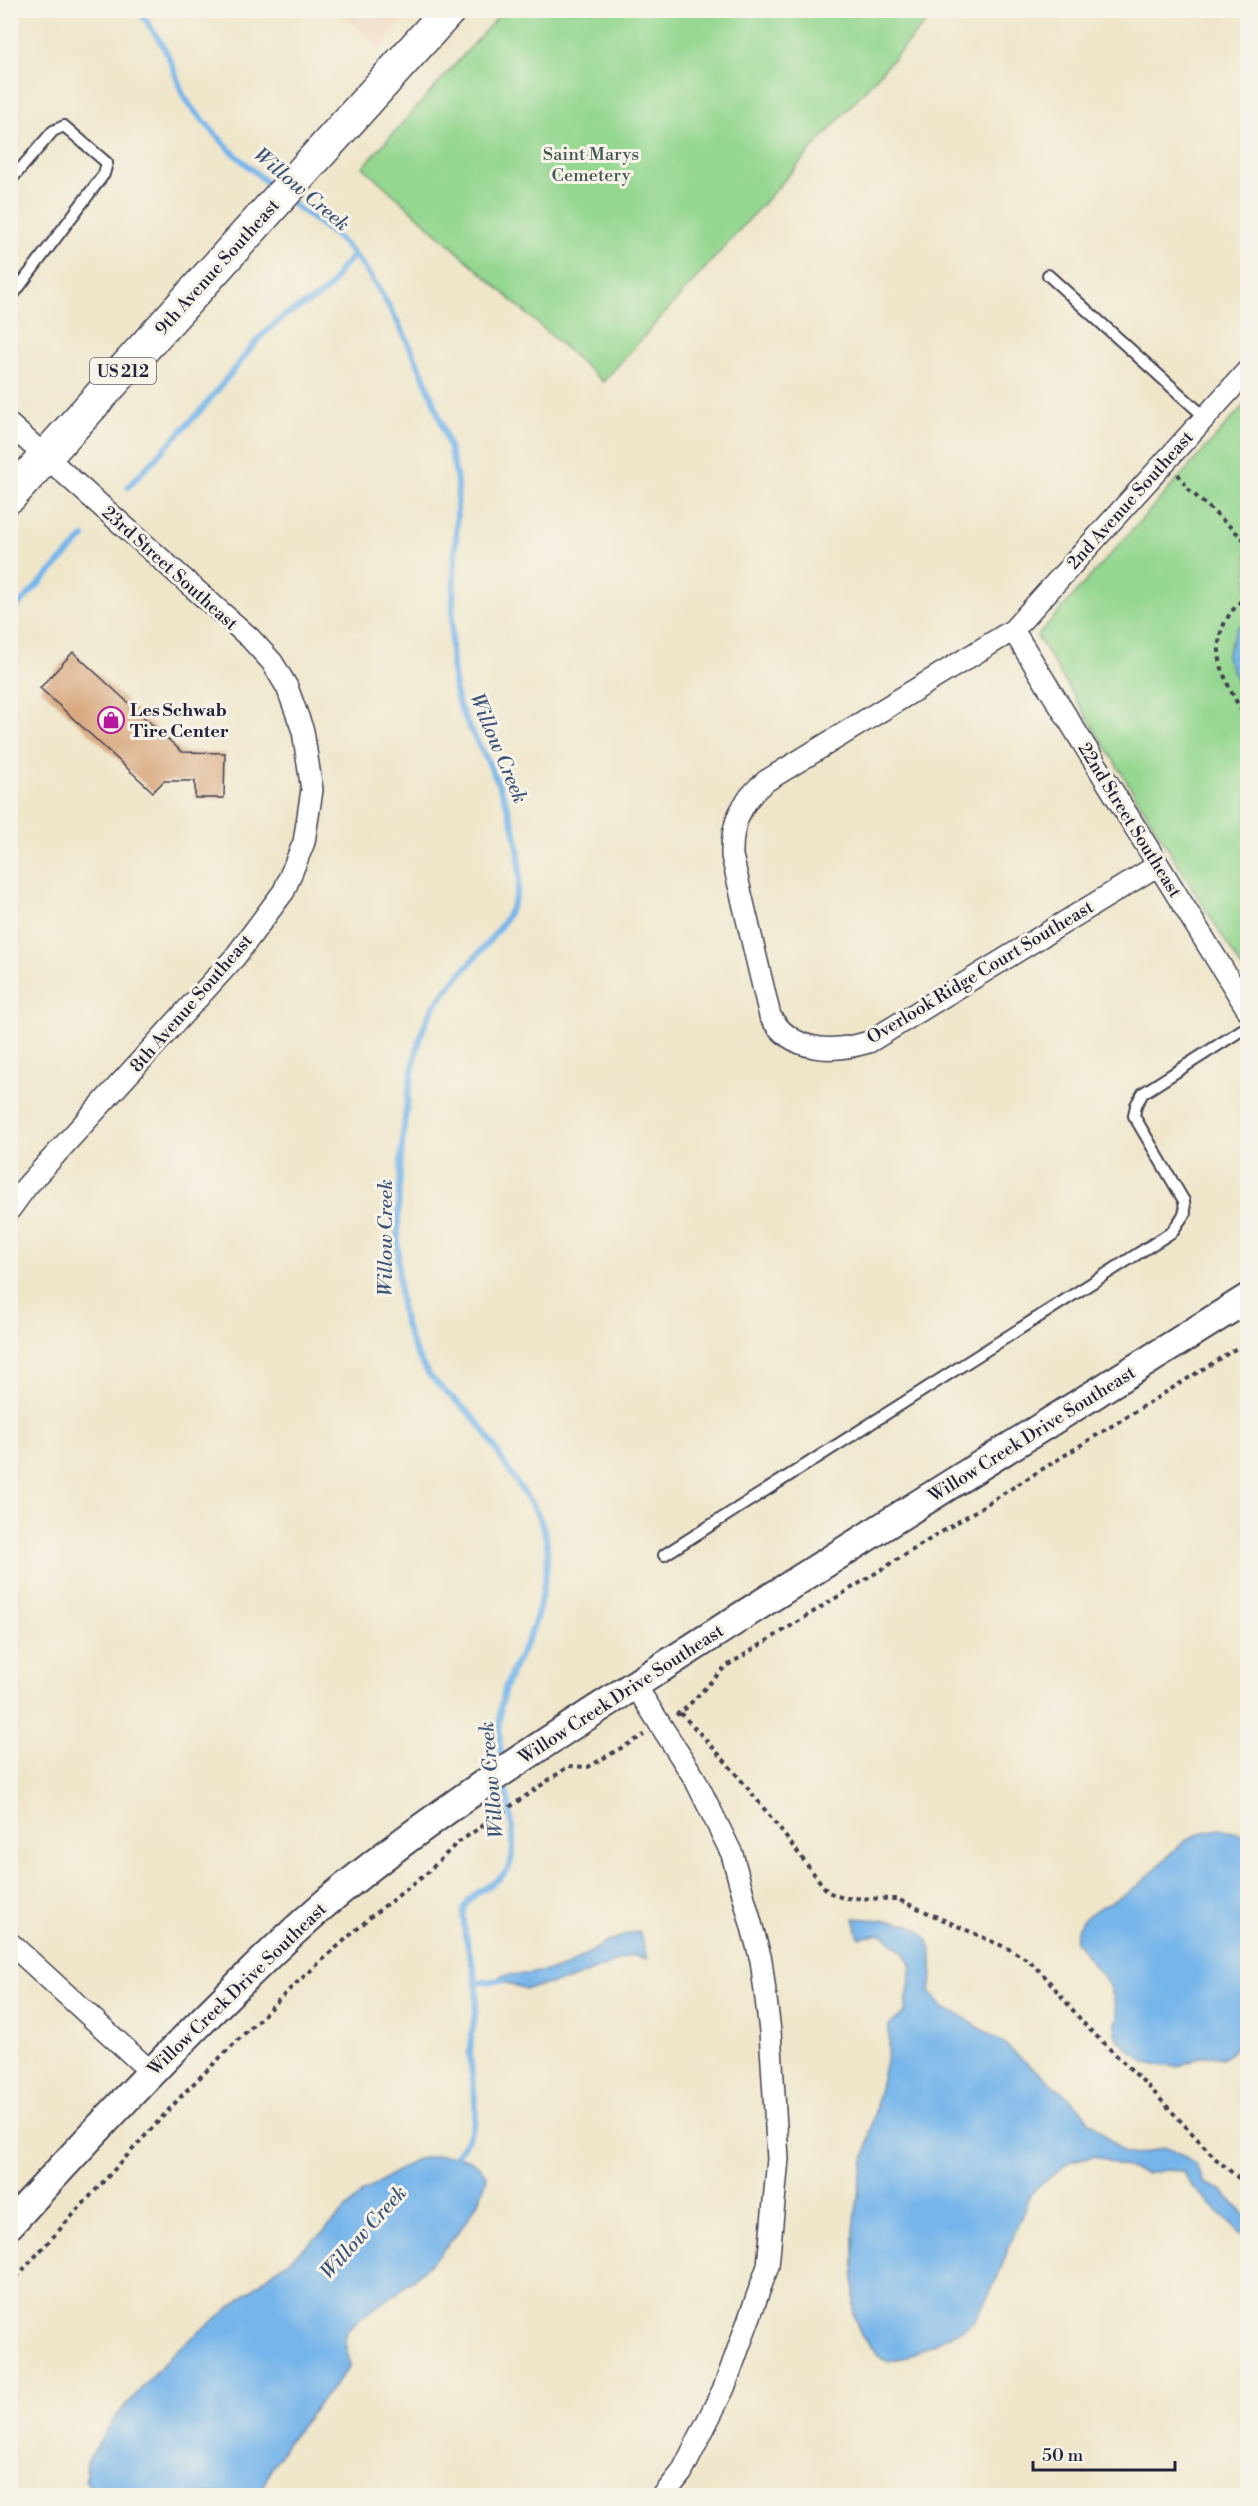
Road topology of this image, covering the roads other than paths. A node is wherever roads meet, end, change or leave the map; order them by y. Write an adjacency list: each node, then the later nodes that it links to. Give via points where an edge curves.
1 (448, 10): 8 (main road, 9th Avenue Southeast / US 212)
2 (10, 181): 4 (lane, via 53,131 64,126 107,163 104,174)
3 (1048, 275): 6 (lane)
4 (10, 299)
5 (1248, 370): 6 (street, 2nd Avenue Southeast)
6 (1205, 417): 10 (street, 2nd Avenue Southeast)
7 (10, 425): 8 (street, 23rd Street Southeast)
8 (46, 456): 9 (main road, 9th Avenue Southeast / US 212); 11 (street, 23rd Street Southeast, via 250,638 272,662 287,687)
9 (10, 496)
10 (1013, 630): 12 (street, 22nd Street Southeast); 12 (street, Overlook Ridge Court Southeast, via 766,781 741,808 732,831 732,856 766,1006 776,1025 810,1047 837,1049 869,1042)
11 (303, 731): 15 (street, 8th Avenue Southeast, via 312,790 304,842 284,891 235,957)
12 (1158, 865): 13 (street, 22nd Street Southeast)
13 (1248, 1010)
14 (1248, 1026): 17 (lane, via 1143,1093 1136,1105 1134,1116 1184,1201 1185,1213 1172,1232)
15 (10, 1209)
16 (1248, 1298): 18 (main road, Willow Creek Drive Southeast)
17 (664, 1555)
18 (635, 1685): 20 (main road, Willow Creek Drive Southeast, via 460,1801 332,1898); 22 (street, via 695,1779 732,1854 761,1960 778,2159 768,2266 724,2388 682,2472)
19 (10, 1943): 20 (street)
20 (151, 2072): 21 (main road, Willow Creek Drive Southeast)
21 (10, 2224)
22 (663, 2496)

